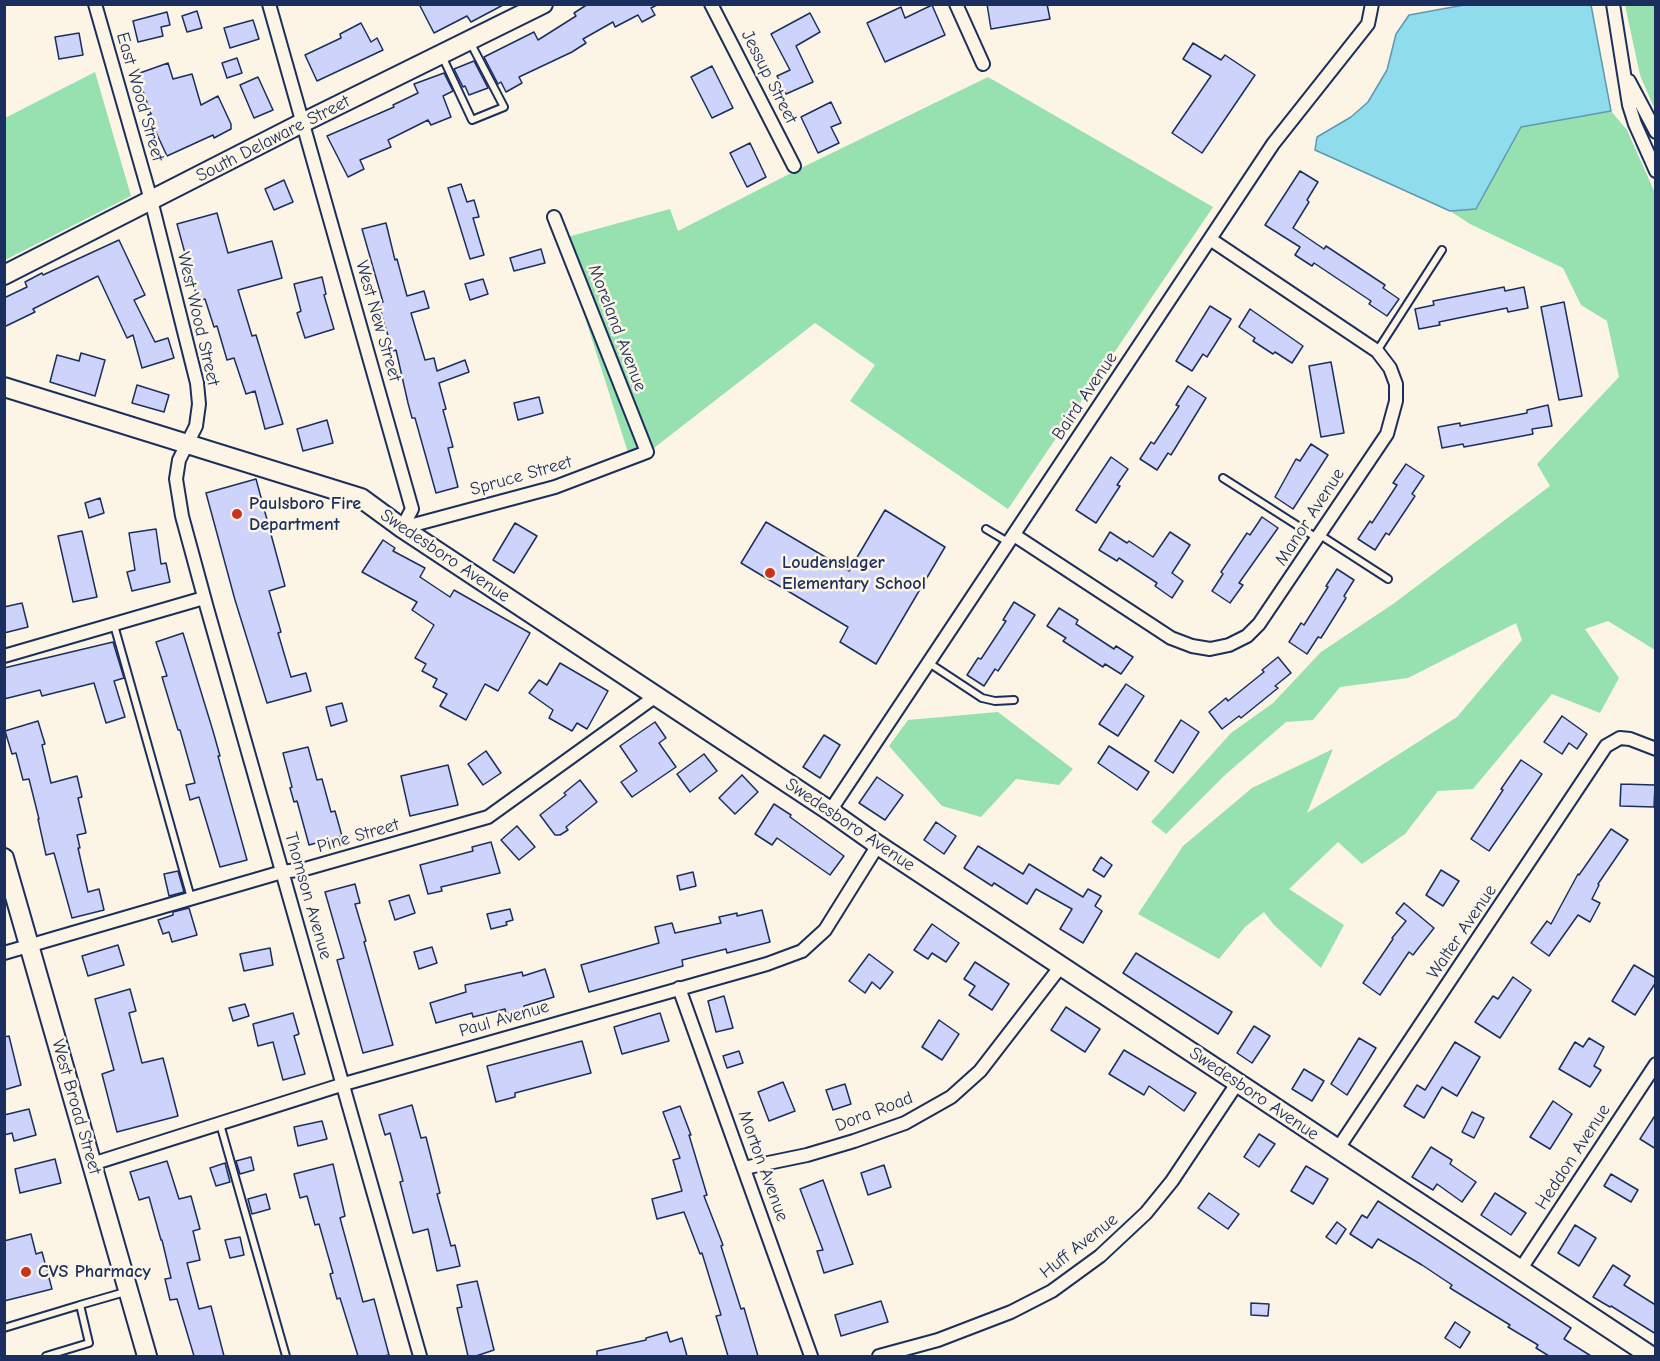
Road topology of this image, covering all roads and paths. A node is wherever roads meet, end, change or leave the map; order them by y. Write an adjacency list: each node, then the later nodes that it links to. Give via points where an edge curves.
1 (95, 4): 16 (street, East Wood Street)
2 (269, 4): 12 (street, West New Street)
3 (543, 4): 8 (street, South Delaware Street)
4 (711, 4): 14 (street, Jessup Street)
5 (956, 4): 10 (street)
6 (1372, 4): 18 (street, Baird Avenue, via 1368,24 1278,136)
7 (1613, 4): 11 (street)
8 (470, 42): 9 (street, South Delaware Street); 9 (lane, via 504,106 472,120)
9 (442, 56): 12 (street, South Delaware Street)
10 (983, 63)
11 (1624, 72): 13 (street); 15 (street, via 1635,124)
12 (302, 123): 16 (street, South Delaware Street); 26 (street, West New Street, via 412,509)
13 (1656, 132)
14 (794, 166)
15 (1656, 171)
16 (151, 200): 20 (street, South Delaware Street); 23 (street, West Wood Street, via 197,383 196,426)
17 (554, 217): 24 (street, Moreland Avenue)
18 (1210, 239): 21 (street, Manor Avenue); 29 (street, Baird Avenue)
19 (1442, 250): 21 (lane)
20 (4, 275)
21 (1377, 351): 28 (street, Manor Avenue, via 1396,384 1396,402 1387,434)
22 (4, 387): 23 (street, Swedesboro Avenue)
23 (187, 444): 26 (street, Swedesboro Avenue, via 361,498); 31 (street, Thomson Avenue, via 176,479)
24 (647, 452): 26 (street, Spruce Street, via 555,487)
25 (1223, 478): 28 (lane)
26 (402, 528): 35 (street, Swedesboro Avenue)
27 (986, 529): 29 (lane)
28 (1319, 536): 29 (street, Manor Avenue, via 1259,624 1247,636 1210,649 1171,638); 30 (lane)
29 (1011, 539): 34 (street, Baird Avenue)
30 (1388, 579)
31 (204, 598): 32 (street); 41 (street, Thomson Avenue)
32 (114, 625): 33 (street); 42 (lane)
33 (4, 656)
34 (929, 663): 36 (lane, via 982,698); 38 (street, Baird Avenue)
35 (656, 696): 38 (street, Swedesboro Avenue); 41 (street, Pine Street, via 488,818)
36 (1014, 700)
37 (1656, 749): 51 (street, Walter Avenue, via 1620,738 1606,746)
38 (830, 811): 39 (street, Swedesboro Avenue)
39 (878, 845): 45 (street, Swedesboro Avenue); 46 (street, Paul Avenue, via 825,930 802,951)
40 (4, 858): 43 (street, West Broad Street)
41 (282, 872): 42 (street, Pine Street); 49 (street, Thomson Avenue)
42 (192, 899): 43 (street, Pine Street)
43 (29, 945): 44 (street, Pine Street); 52 (street, West Broad Street)
44 (4, 953)
45 (1061, 966): 48 (street, Swedesboro Avenue); 53 (street, Dora Road, via 980,1071 951,1097 905,1123 854,1141)
46 (679, 988): 49 (street, Paul Avenue); 53 (street, Morton Avenue)
47 (1656, 1064): 54 (street, Heddon Avenue)
48 (1238, 1082): 51 (street, Swedesboro Avenue); 63 (street, Huff Avenue, via 1166,1189 1100,1257 1052,1291 1011,1312 938,1340)
49 (344, 1084): 50 (street, Paul Avenue); 61 (street, Thomson Avenue)
50 (220, 1124): 52 (street, Paul Avenue); 60 (lane)
51 (1337, 1149): 54 (street, Swedesboro Avenue)
52 (92, 1164): 55 (street, West Broad Street)
53 (744, 1168): 62 (street, Morton Avenue)
54 (1520, 1270): 64 (street, Swedesboro Avenue)
55 (128, 1291): 56 (lane); 59 (street, West Broad Street)
56 (80, 1305): 57 (lane); 58 (lane, via 89,1343)
57 (4, 1328)
58 (46, 1356)
59 (147, 1356)
60 (286, 1356)
61 (420, 1356)
62 (811, 1356)
63 (879, 1356)
64 (1651, 1356)

